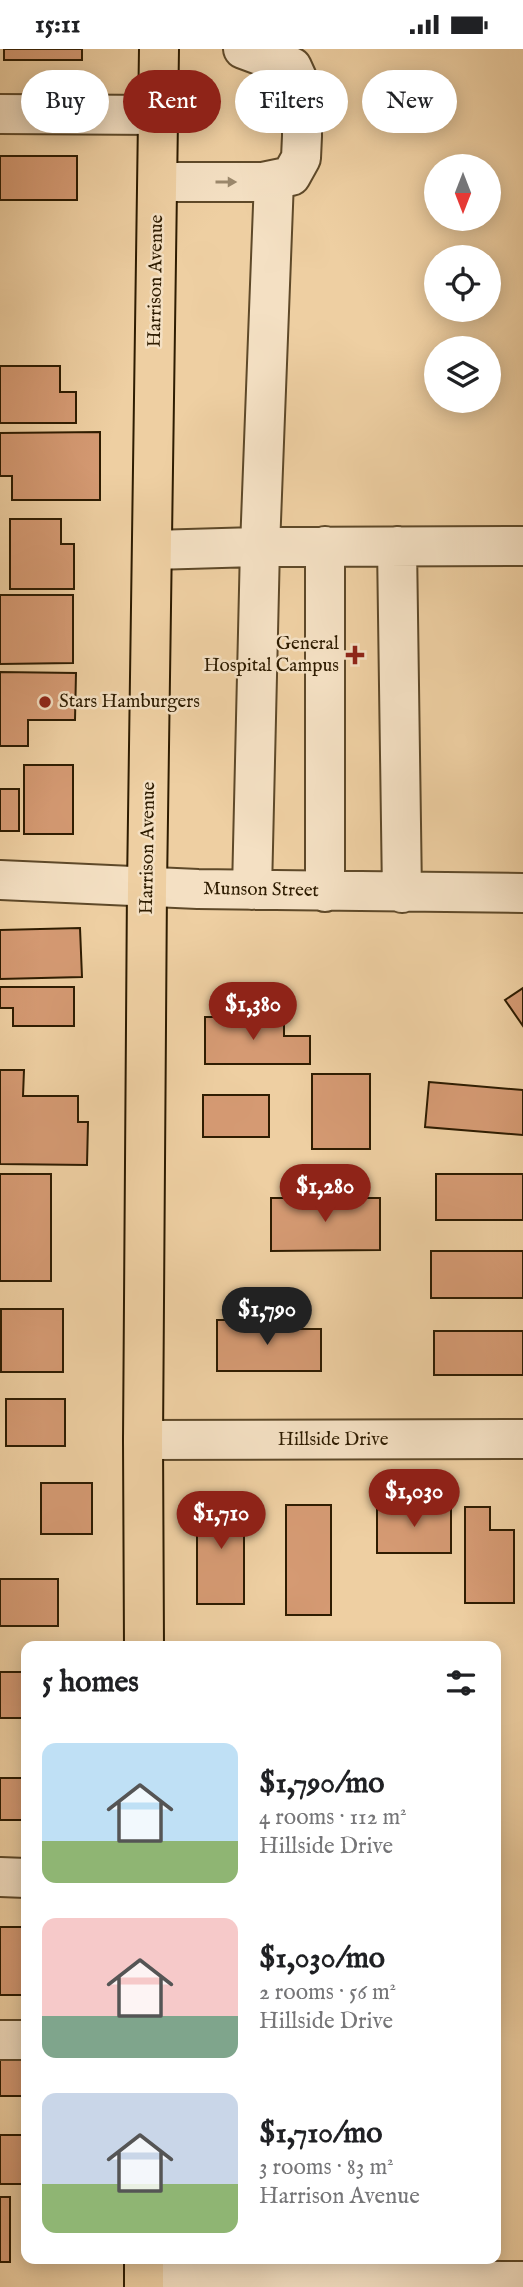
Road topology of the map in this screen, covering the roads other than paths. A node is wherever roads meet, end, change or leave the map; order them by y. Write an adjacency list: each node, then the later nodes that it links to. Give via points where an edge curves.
1 (159, 49): 3 (main road, Harrison Avenue)
2 (243, 49): 7 (street, via 292,67 302,89 301,158 291,176)
3 (159, 70)
4 (0, 114): 5 (street)
5 (123, 115)
6 (159, 133): 8 (main road, Harrison Avenue)
7 (274, 180): 8 (street, one-way to 7); 10 (street)
8 (158, 181): 13 (main road, Harrison Avenue)
9 (523, 546): 12 (street)
10 (260, 547): 11 (street); 13 (street); 16 (street)
11 (325, 547): 12 (street); 17 (street)
12 (397, 547): 18 (street)
13 (153, 550): 15 (main road, Harrison Avenue)
14 (0, 880): 15 (street, Munson Street)
15 (147, 887): 16 (street, Munson Street); 21 (main road, Harrison Avenue)
16 (252, 890): 17 (street, Munson Street)
17 (325, 892): 18 (street, Munson Street)
18 (402, 893): 19 (street, Munson Street)
19 (523, 893)
20 (523, 1439): 21 (street, Hillside Drive)
21 (143, 1440): 22 (main road, Harrison Avenue)
22 (144, 1641)
23 (0, 1877): 24 (street)
24 (21, 1878)
25 (0, 2040): 26 (street)
26 (21, 2040)
27 (144, 2275): 28 (street)
28 (523, 2281)

